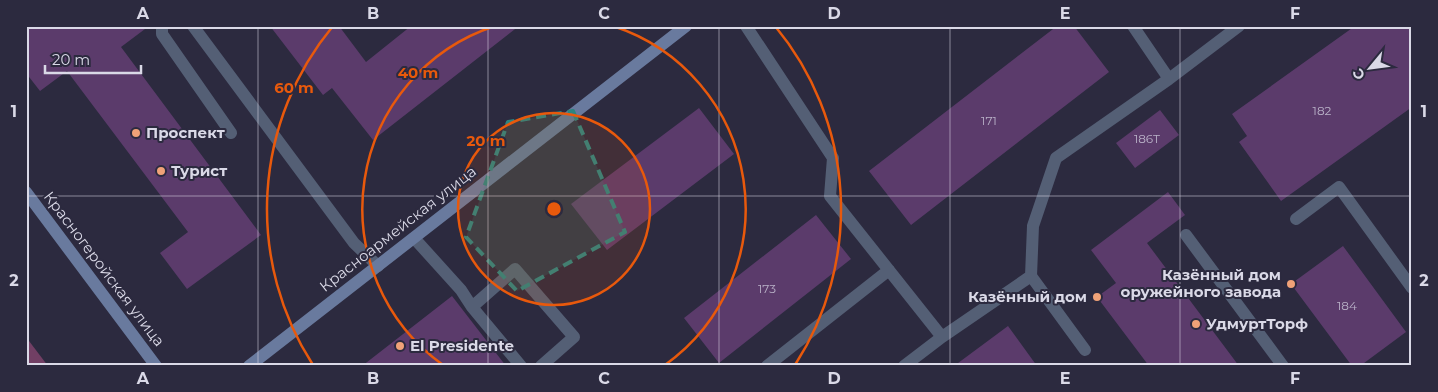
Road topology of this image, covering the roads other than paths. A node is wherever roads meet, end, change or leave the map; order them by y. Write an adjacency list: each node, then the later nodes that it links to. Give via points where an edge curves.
1 (162, 26): 8 (lane, via 162,34)
2 (193, 26): 13 (lane, via 354,243)
3 (686, 26): 12 (street, Красноармейская улица)
4 (746, 26): 14 (lane, via 834,158 830,196)
5 (1133, 26): 7 (lane)
6 (1239, 26): 7 (lane)
7 (1169, 79): 15 (lane, via 1056,158 1033,226)
8 (231, 133)
9 (26, 192): 20 (street, Красногеройская улица)
10 (1296, 219): 16 (lane, via 1339,187)
11 (1186, 235): 26 (lane)
12 (414, 238): 13 (street, Красноармейская улица); 17 (lane, via 461,290)
13 (378, 266): 21 (street, Красноармейская улица)
14 (889, 270): 18 (lane); 24 (lane)
15 (1031, 276): 18 (lane); 19 (lane)
16 (1412, 288)
17 (472, 307): 22 (lane); 23 (lane, via 515,269 574,337)
18 (942, 337): 25 (lane)
19 (1085, 350)
20 (156, 366)
21 (249, 366)
22 (521, 366)
23 (541, 366)
24 (767, 366)
25 (904, 366)
26 (1283, 366)

